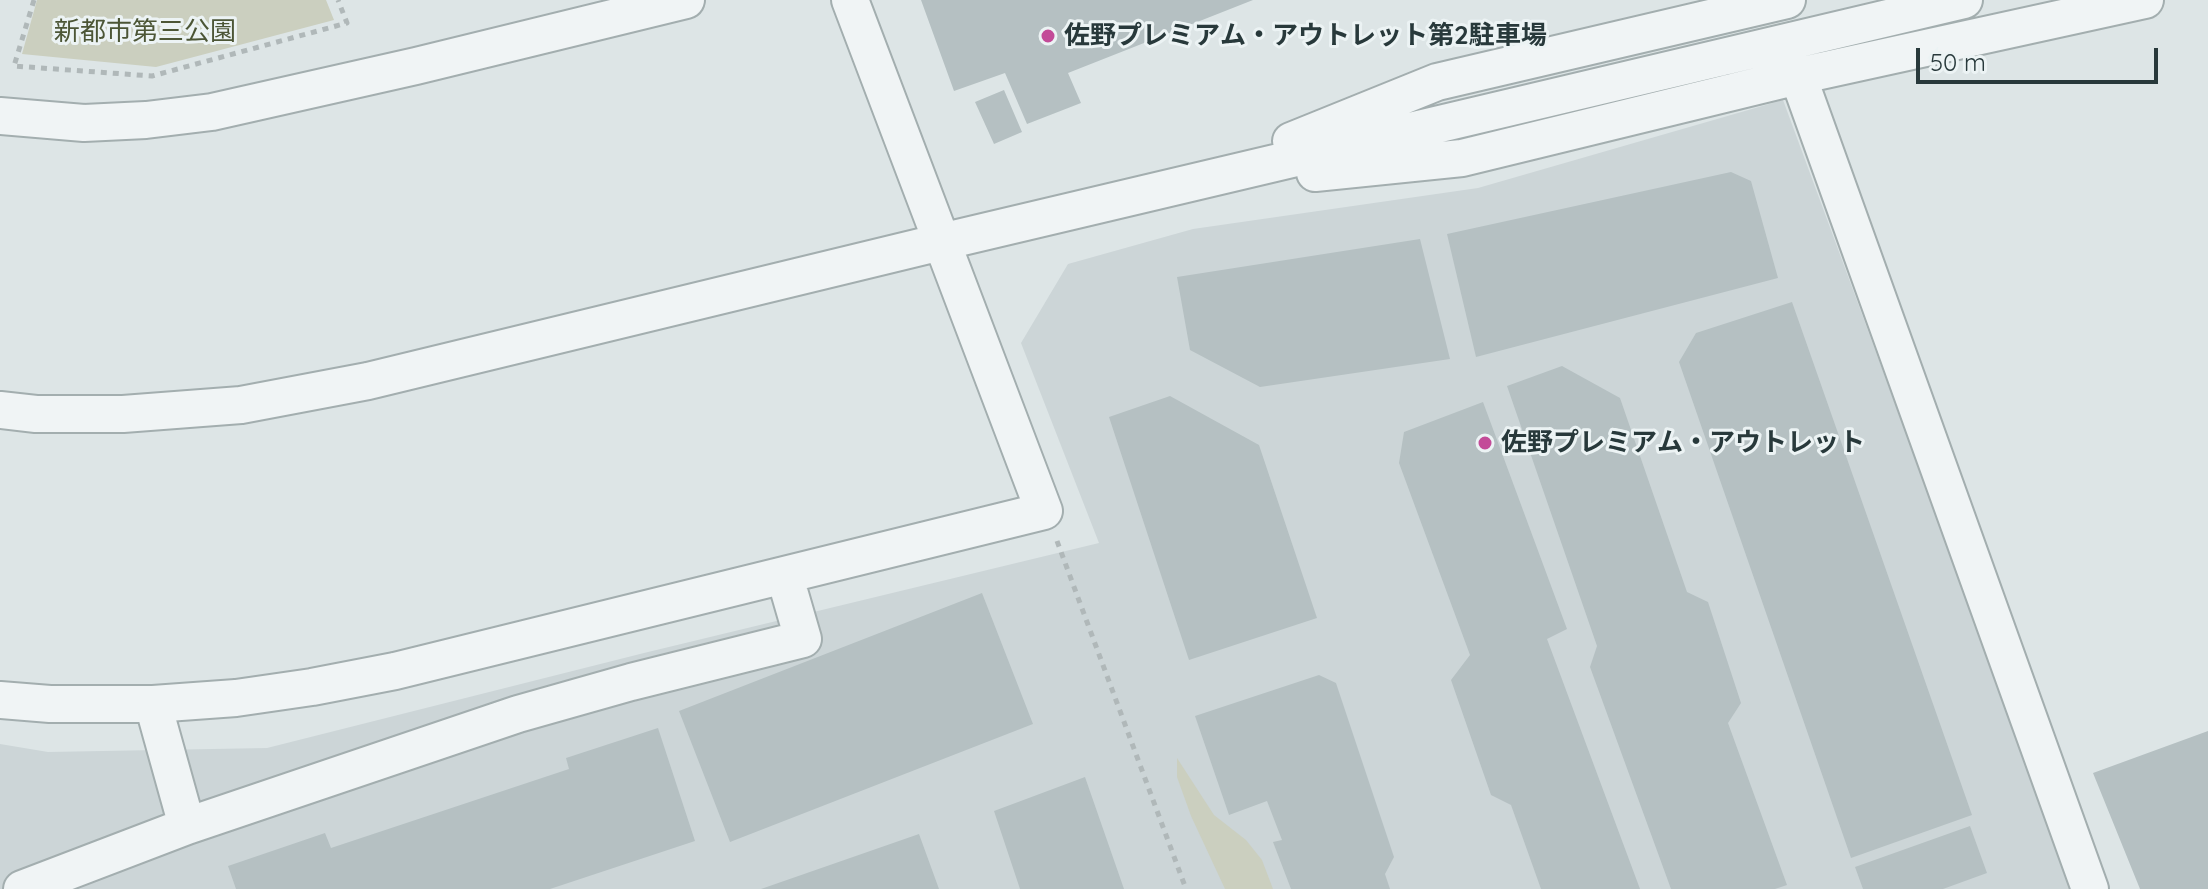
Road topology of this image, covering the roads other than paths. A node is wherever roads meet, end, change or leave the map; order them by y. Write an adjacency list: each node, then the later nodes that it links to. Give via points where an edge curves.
1 (686, 0): 7 (street, via 212,112 84,123)
2 (850, 0): 9 (street)
3 (1964, 0): 8 (street)
4 (2145, 0): 6 (street)
5 (1779, 1): 8 (street, via 1437,82)
6 (1798, 76): 8 (street, via 1462,158); 16 (street)
7 (0, 116)
8 (1174, 188): 9 (street)
9 (941, 242): 10 (street, via 368,381 241,405 123,414); 11 (street, via 1044,511)
10 (0, 410)
11 (785, 577): 13 (street, via 395,671 236,698); 14 (street, via 803,639 518,714)
12 (0, 700): 13 (street)
13 (153, 704): 14 (street)
14 (187, 826): 15 (street)
15 (22, 889)
16 (2090, 889)

